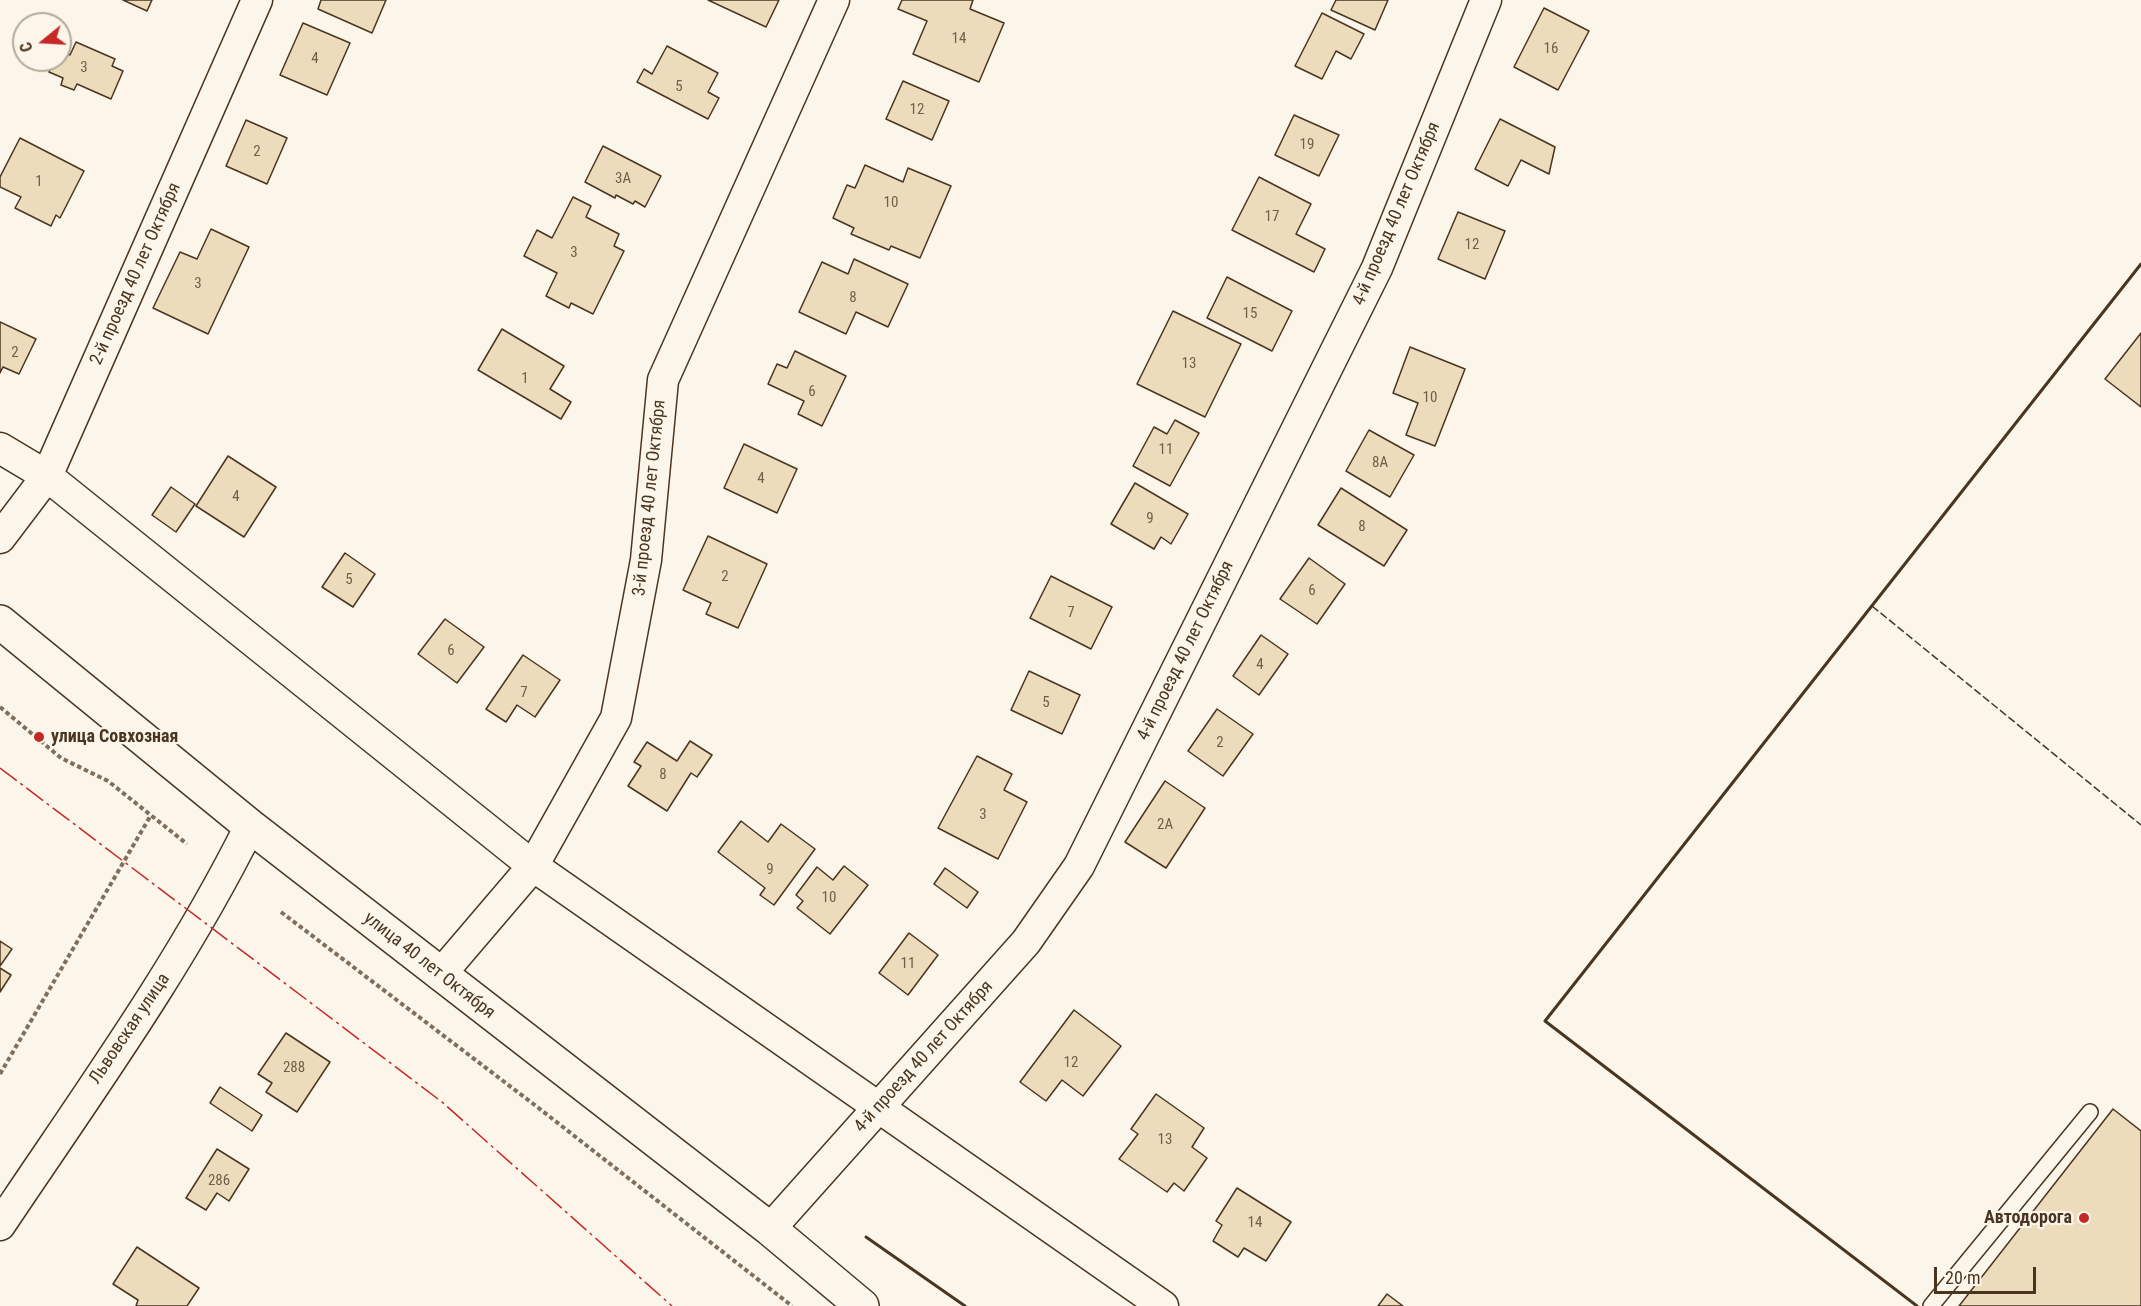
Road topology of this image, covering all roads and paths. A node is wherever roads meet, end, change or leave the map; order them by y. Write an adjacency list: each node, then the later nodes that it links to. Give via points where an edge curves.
1 (257, 0): 5 (street, 2-й проезд 40 лет Октября)
2 (834, 0): 12 (street, 3-й проезд 40 лет Октября, via 663,380 646,560 616,718)
3 (1486, 0): 16 (street, 4-й проезд 40 лет Октября, via 1377,268 1079,866 1026,942)
4 (0, 448): 5 (street)
5 (47, 476): 6 (street, 2-й проезд 40 лет Октября); 12 (street)
6 (0, 538)
7 (0, 622): 10 (main road, улица 40 лет Октября)
8 (0, 707): 9 (path, via 62,758 108,781)
9 (151, 815): 11 (path); 15 (path)
10 (250, 826): 14 (main road, улица 40 лет Октября); 18 (street, Львовская улица, via 188,942)
11 (186, 844)
12 (533, 866): 14 (street, 3-й проезд 40 лет Октября); 16 (street)
13 (281, 912): 21 (path)
14 (440, 975): 19 (main road, улица 40 лет Октября)
15 (0, 1074)
16 (879, 1108): 19 (street, 4-й проезд 40 лет Октября); 23 (street)
17 (2090, 1112): 24 (lane)
18 (0, 1225)
19 (770, 1229): 20 (main road, улица 40 лет Октября)
20 (853, 1297): 22 (main road, улица 40 лет Октября)
21 (792, 1306)
22 (872, 1306)
23 (1163, 1306)
24 (1931, 1306)

